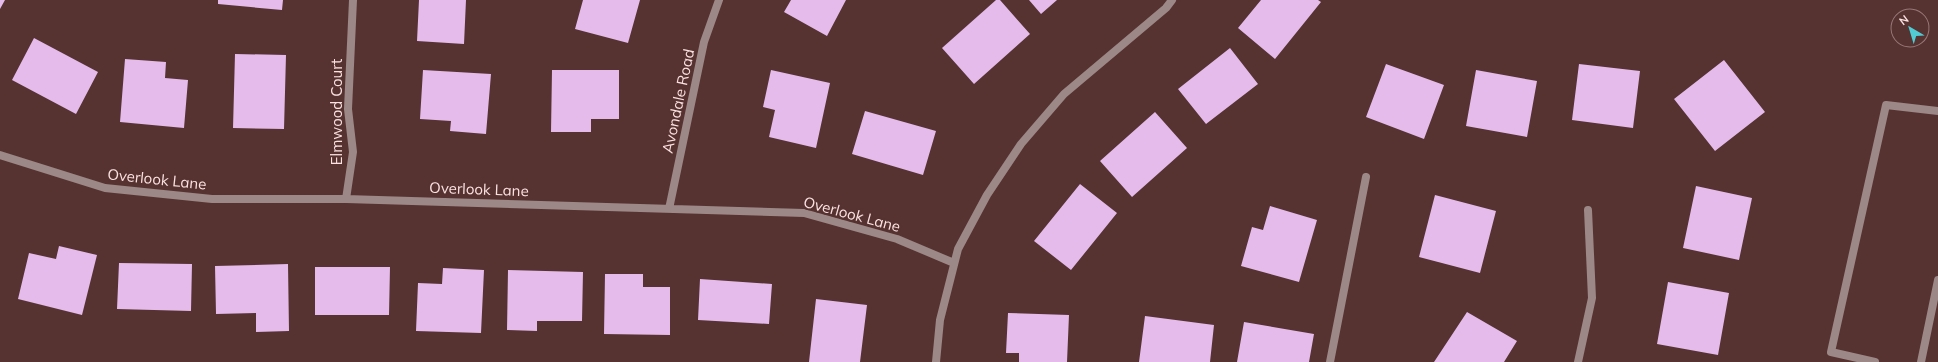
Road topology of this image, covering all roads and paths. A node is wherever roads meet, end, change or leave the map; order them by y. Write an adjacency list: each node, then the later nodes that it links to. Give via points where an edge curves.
1 (353, 0): 7 (street, Elmwood Court, via 348,109 353,152)
2 (720, 0): 8 (street, Avondale Road, via 704,42)
3 (1172, 0): 10 (street, via 1166,8 1064,94 1020,144 986,195 958,249)
4 (1938, 112): 15 (street, via 1886,105 1831,352)
5 (0, 155): 7 (street, Overlook Lane, via 105,188 212,199)
6 (1366, 177): 13 (street)
7 (346, 199): 8 (street, Overlook Lane)
8 (669, 209): 10 (street, Overlook Lane, via 804,213 897,239)
9 (1588, 210): 14 (street, via 1592,298)
10 (954, 264): 12 (street, via 940,320)
11 (1938, 280): 16 (street)
12 (936, 362)
13 (1330, 362)
14 (1578, 362)
15 (1875, 362)
16 (1921, 362)

